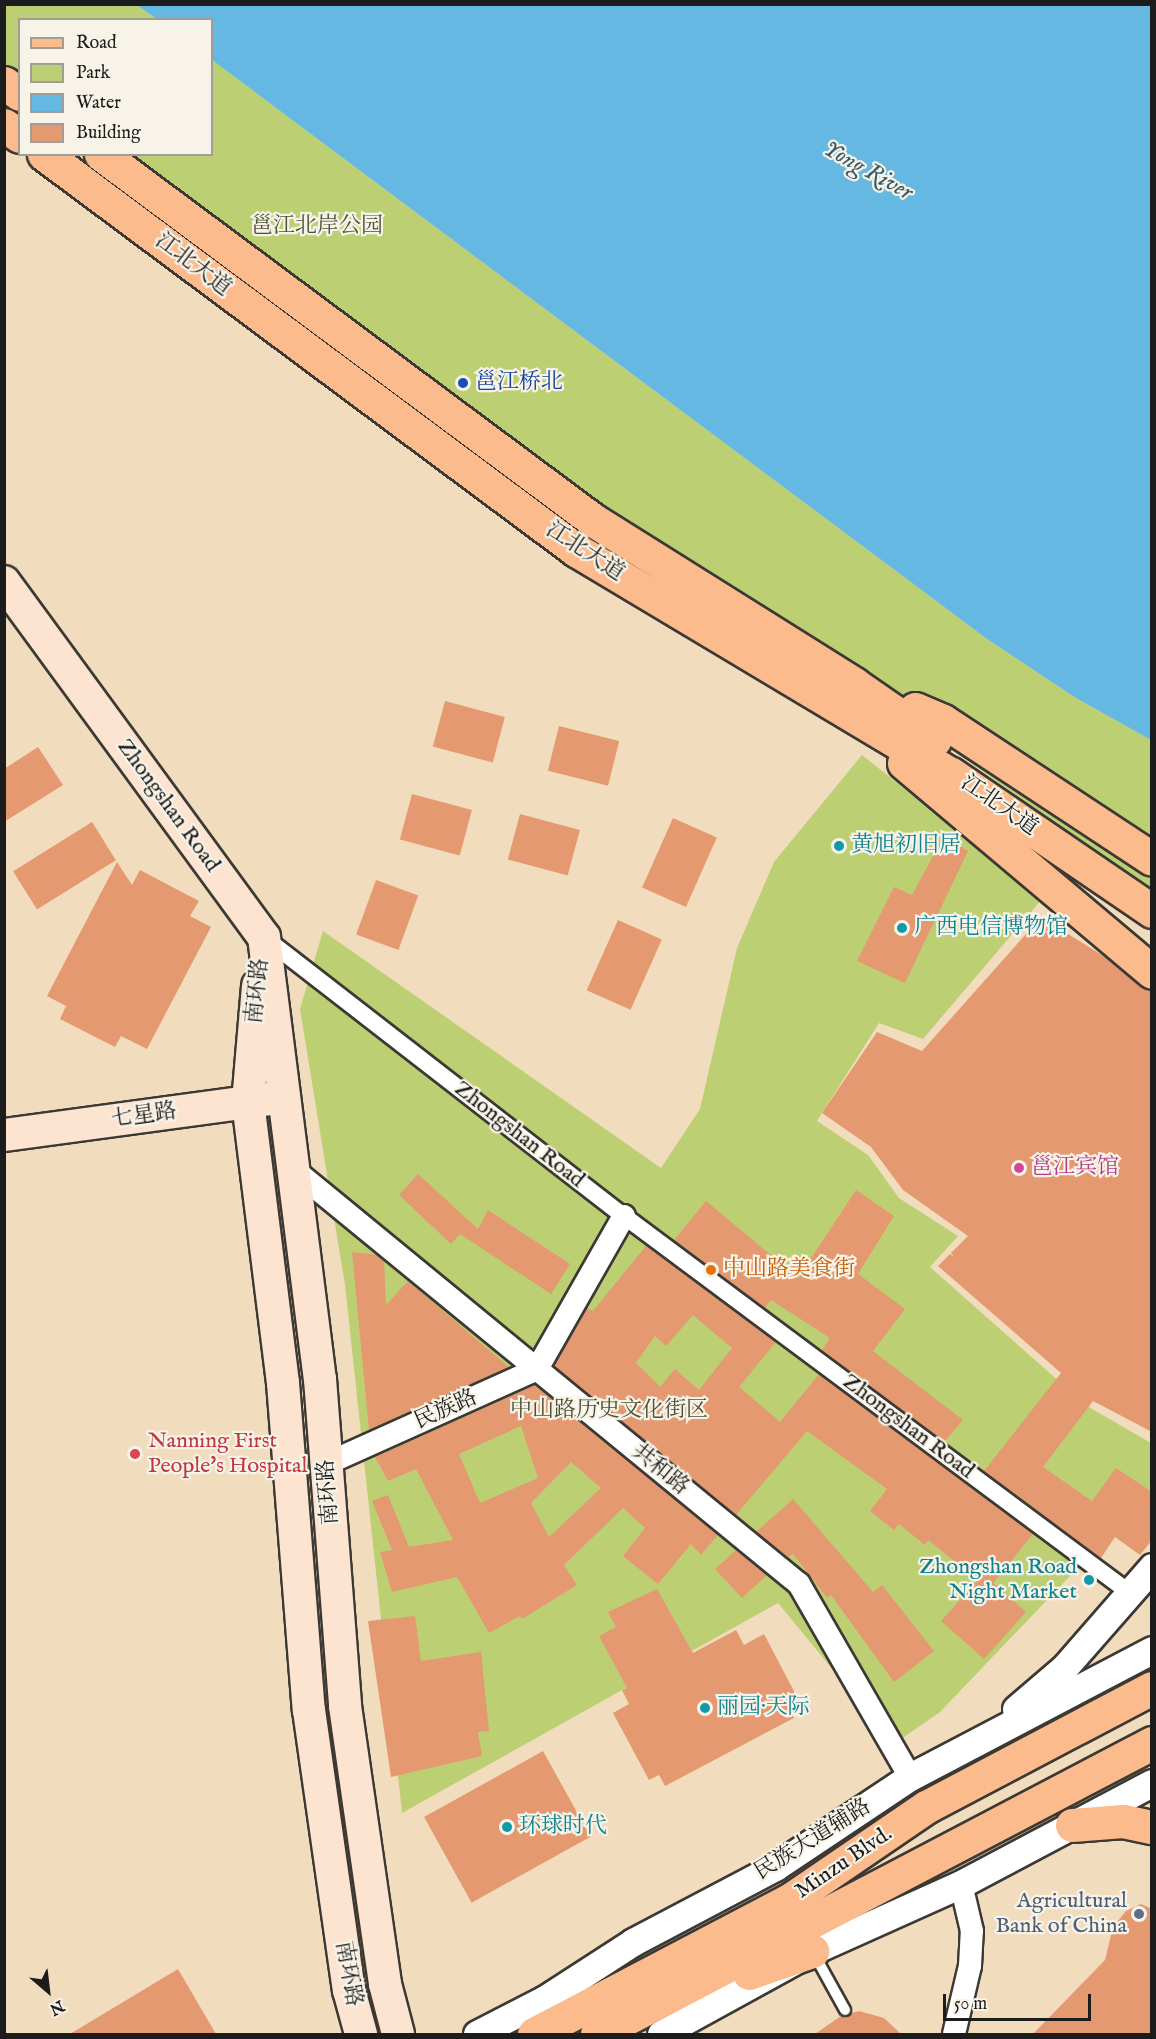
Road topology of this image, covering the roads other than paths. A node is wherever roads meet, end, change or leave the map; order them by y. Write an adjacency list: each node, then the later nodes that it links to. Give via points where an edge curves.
1 (4, 83): 2 (main road)
2 (18, 93)
3 (4, 125): 4 (main road)
4 (18, 135)
5 (47, 156): 8 (main road, 江北大道, via 576,550)
6 (104, 156): 8 (main road, 江北大道, via 593,520)
7 (4, 582): 13 (main road, Zhongshan Road)
8 (849, 697): 9 (main road, 江北大道); 10 (main road, via 943,721); 14 (main road)
9 (956, 766): 11 (main road, 江北大道); 12 (main road, 江北大道)
10 (1152, 859)
11 (1152, 889)
12 (1152, 912)
13 (264, 937): 15 (main road, 南环路); 16 (main road, 南环路); 19 (street, Zhongshan Road)
14 (1152, 972)
15 (284, 1096): 16 (main road, 七星路); 18 (main road, 南环路)
16 (248, 1102): 17 (main road, 七星路); 36 (main road, 南环路, via 283,1383 309,1710 349,1990)
17 (4, 1135)
18 (293, 1169): 20 (street, 共和路); 21 (main road, 南环路)
19 (624, 1216): 20 (street); 23 (street, Zhongshan Road)
20 (537, 1369): 21 (street, 民族路); 28 (street, 共和路, via 799,1584)
21 (326, 1464): 37 (main road, 南环路, via 345,1706 385,1984)
22 (1152, 1567): 23 (street)
23 (1130, 1593): 26 (street, via 1064,1668)
24 (1152, 1650): 26 (street, 民族大道辅路)
25 (1152, 1688): 39 (main road, Minzu Blvd., via 926,1807 791,1899)
26 (978, 1742): 28 (street, 民族大道辅路)
27 (1152, 1743): 35 (main road, Minzu Blvd.)
28 (910, 1777): 38 (street, 民族大道辅路, via 775,1867 633,1942 545,1999)
29 (1152, 1784): 30 (street)
30 (1072, 1825): 31 (main road, via 1123,1821); 32 (street)
31 (1152, 1827)
32 (962, 1884): 33 (street); 41 (street, via 972,1931 970,1966)
33 (812, 1951): 34 (lane); 35 (main road)
34 (845, 2010)
35 (656, 2020): 40 (main road, Minzu Blvd.)
36 (361, 2034)
37 (398, 2034)
38 (477, 2034)
39 (534, 2034)
40 (597, 2034)
41 (954, 2034)

